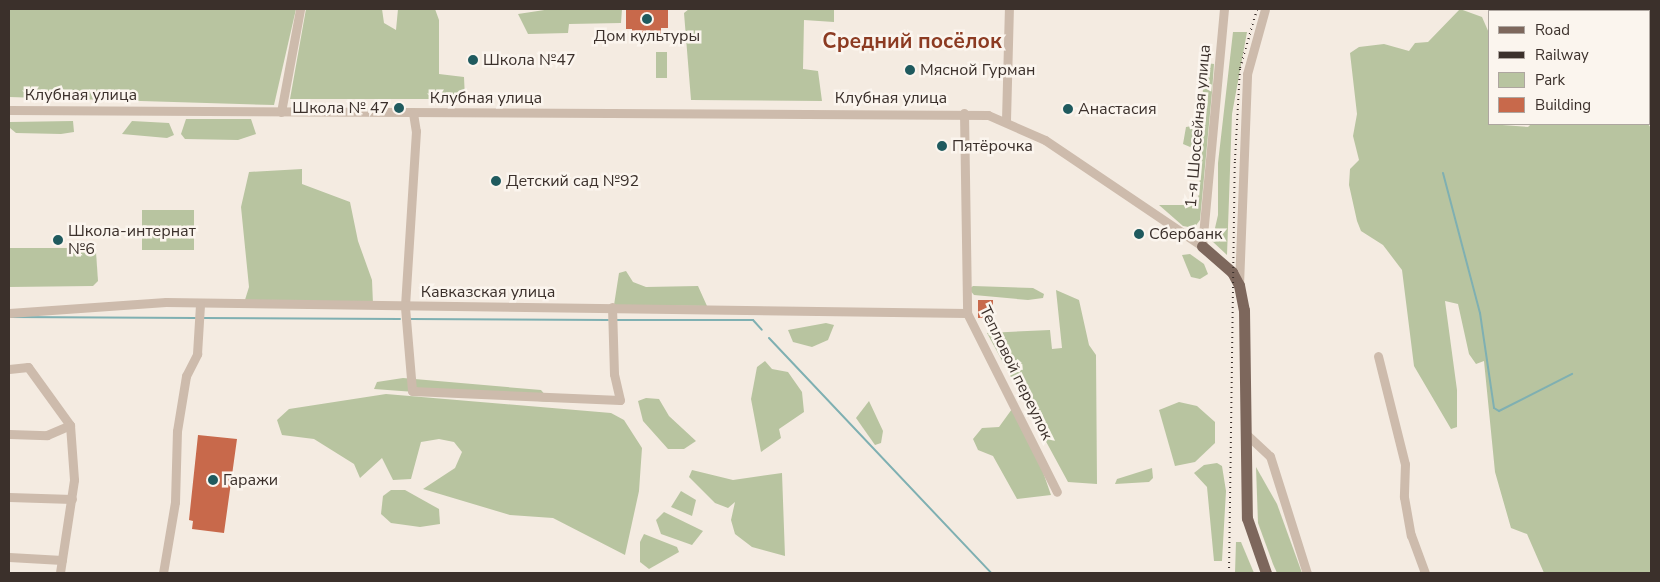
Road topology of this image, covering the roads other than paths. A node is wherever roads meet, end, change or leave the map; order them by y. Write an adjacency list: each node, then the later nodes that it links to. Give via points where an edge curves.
1 (300, 9): 6 (street)
2 (1009, 9): 9 (street)
3 (1224, 9): 10 (street, 1-я Шоссейная улица)
4 (1265, 9): 11 (street, via 1247,74)
5 (9, 110): 6 (street, Клубная улица)
6 (281, 112): 7 (street, Клубная улица)
7 (413, 113): 8 (street, Клубная улица); 12 (street, via 416,131)
8 (964, 113): 9 (street, Клубная улица); 16 (street, Тепловой переулок)
9 (1006, 120): 10 (street, via 1080,162)
10 (1202, 246): 11 (main road, via 1232,272)
11 (1239, 285): 20 (main road, via 1244,310)
12 (404, 307): 13 (street, Кавказская улица); 14 (street, Кавказская улица); 14 (street, via 412,391 620,400 614,374)
13 (200, 308): 15 (street, Кавказская улица, via 135,303); 28 (street, via 197,354 186,376 178,424 176,502)
14 (612, 310): 16 (street, Кавказская улица)
15 (9, 313)
16 (967, 313): 22 (street, Тепловой переулок)
17 (1378, 356): 31 (street, via 1405,464 1404,497 1411,535)
18 (9, 369): 19 (street, via 28,368)
19 (70, 425): 21 (street, via 47,435); 24 (street, via 75,447)
20 (1245, 433): 29 (main road, via 1247,518); 30 (street, via 1270,456)
21 (9, 434)
22 (1058, 492)
23 (9, 497): 24 (street)
24 (72, 499): 26 (street)
25 (9, 557): 26 (street)
26 (62, 560): 27 (street)
27 (60, 573)
28 (163, 573)
29 (1266, 573)
30 (1306, 573)
31 (1425, 573)

